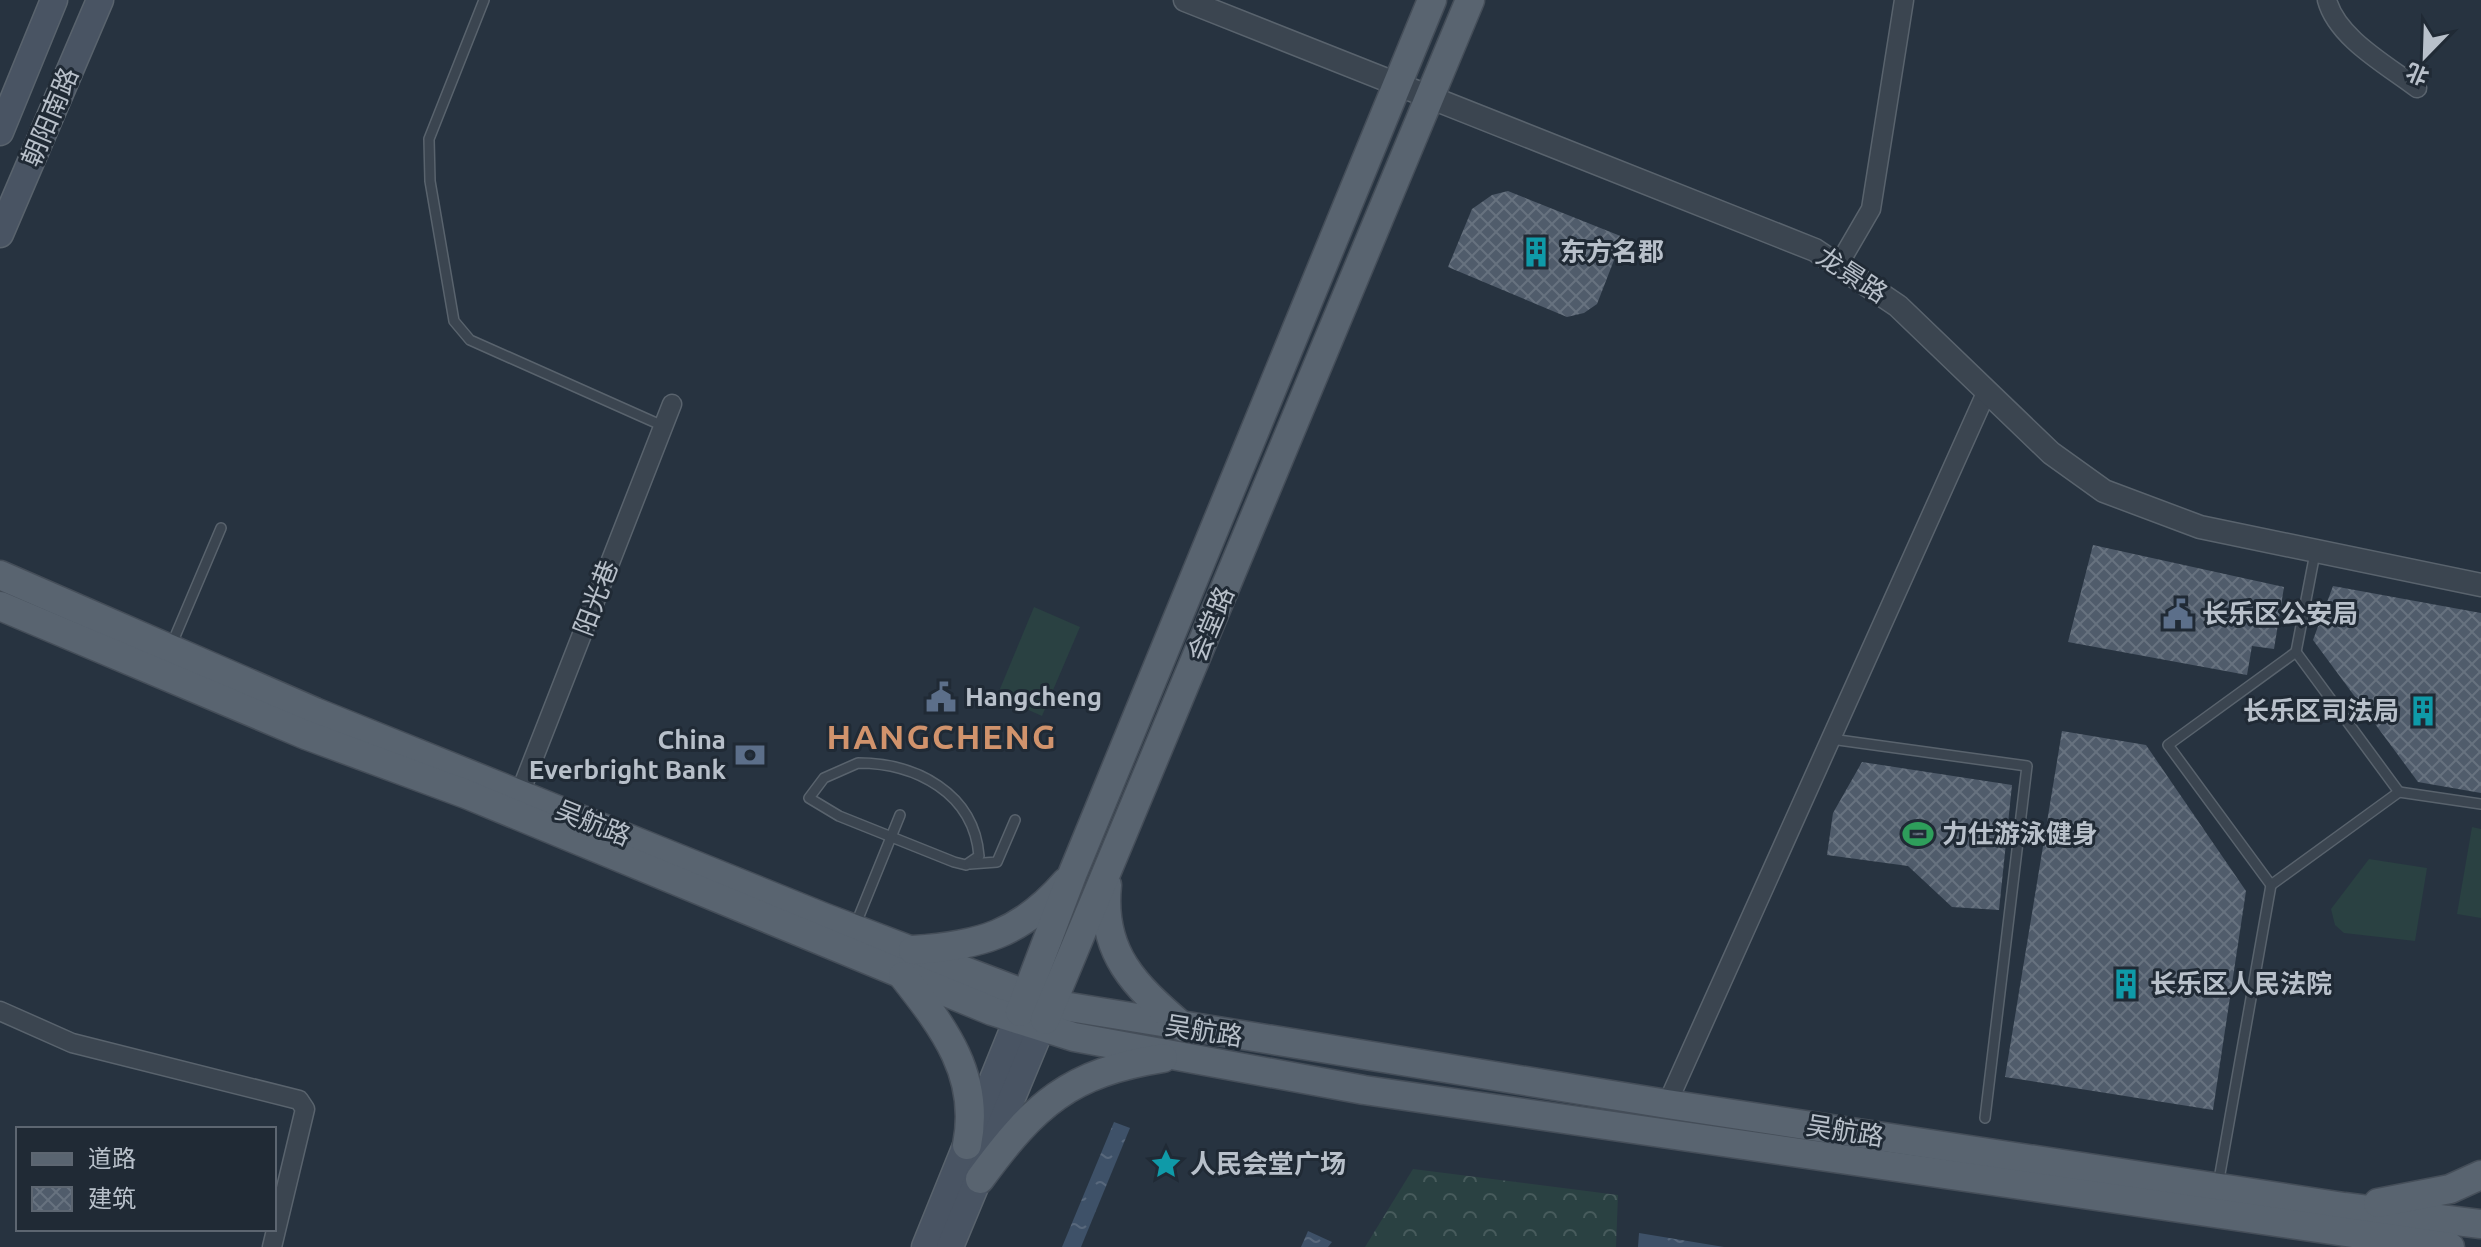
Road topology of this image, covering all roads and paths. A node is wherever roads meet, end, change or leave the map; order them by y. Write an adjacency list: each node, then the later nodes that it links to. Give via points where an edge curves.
1 (54, 0): 12 (main road, 朝阳南路)
2 (100, 0): 13 (main road, 朝阳南路)
3 (484, 0): 17 (lane, via 429,139 430,181 454,321 470,340)
4 (1185, 0): 9 (street, 龙景路)
5 (1432, 0): 9 (main road, 会堂路)
6 (1470, 0): 11 (main road, 会堂路)
7 (1904, 0): 14 (street, via 1871,209)
8 (2327, 0): 10 (street, via 2353,39)
9 (1397, 85): 11 (street, 龙景路); 34 (main road, 会堂路)
10 (2417, 88)
11 (1429, 98): 14 (street, 龙景路); 33 (main road, 会堂路)
12 (0, 132)
13 (0, 234)
14 (1839, 264): 15 (street, 龙景路, via 1898,306)
15 (1986, 393): 19 (street, 龙景路, via 2051,453 2104,491 2200,527); 25 (street)
16 (672, 404): 17 (street, 阳光巷)
17 (663, 426): 27 (street, 阳光巷)
18 (221, 528): 23 (lane)
19 (2315, 552): 21 (street, 龙景路); 24 (lane)
20 (1, 575): 23 (main road, 吴航路)
21 (2481, 585)
22 (0, 606): 37 (main road, 吴航路, via 306,735)
23 (170, 649): 27 (main road, 吴航路)
24 (2296, 652): 26 (lane); 35 (lane, via 2168,745)
25 (1831, 739): 42 (street); 43 (lane, via 2027,766)
26 (2399, 792): 28 (lane); 35 (lane)
27 (520, 793): 36 (main road, 吴航路)
28 (2481, 804)
29 (900, 815): 31 (lane)
30 (1015, 820): 32 (lane, via 997,862)
31 (891, 837): 32 (lane); 32 (lane, via 809,798 824,778 842,767 897,766 941,786 966,809 979,856); 36 (lane)
32 (966, 865)
33 (1109, 867): 39 (main road, 会堂路); 40 (main road, via 1106,925 1113,947 1140,987)
34 (1072, 875): 37 (main road, via 1009,932); 39 (main road, 会堂路)
35 (2271, 885): 47 (lane)
36 (854, 929): 37 (main road, 吴航路)
37 (904, 961): 39 (main road, 吴航路); 44 (main road, via 958,1055 971,1106)
38 (0, 1011): 50 (street, via 72,1043 299,1100 305,1109)
39 (1034, 1012): 40 (main road, 吴航路); 41 (main road, 吴航路); 44 (main road, 会堂路); 46 (main road, 会堂路)
40 (1184, 1027): 42 (main road, 吴航路)
41 (1178, 1056): 46 (main road, via 1108,1070 1057,1095 1028,1118); 48 (main road, 吴航路, via 1380,1092)
42 (1667, 1104): 47 (main road, 吴航路)
43 (1985, 1118)
44 (967, 1145): 51 (main road, 会堂路)
45 (2481, 1175): 48 (main road)
46 (980, 1179): 52 (main road, 会堂路)
47 (2217, 1189): 48 (main road, 吴航路)
48 (2342, 1219): 49 (main road, 吴航路); 53 (main road); 54 (main road, 吴航路)
49 (2481, 1224)
50 (276, 1230)
51 (925, 1247)
52 (950, 1247)
53 (2366, 1247)
54 (2450, 1247)

